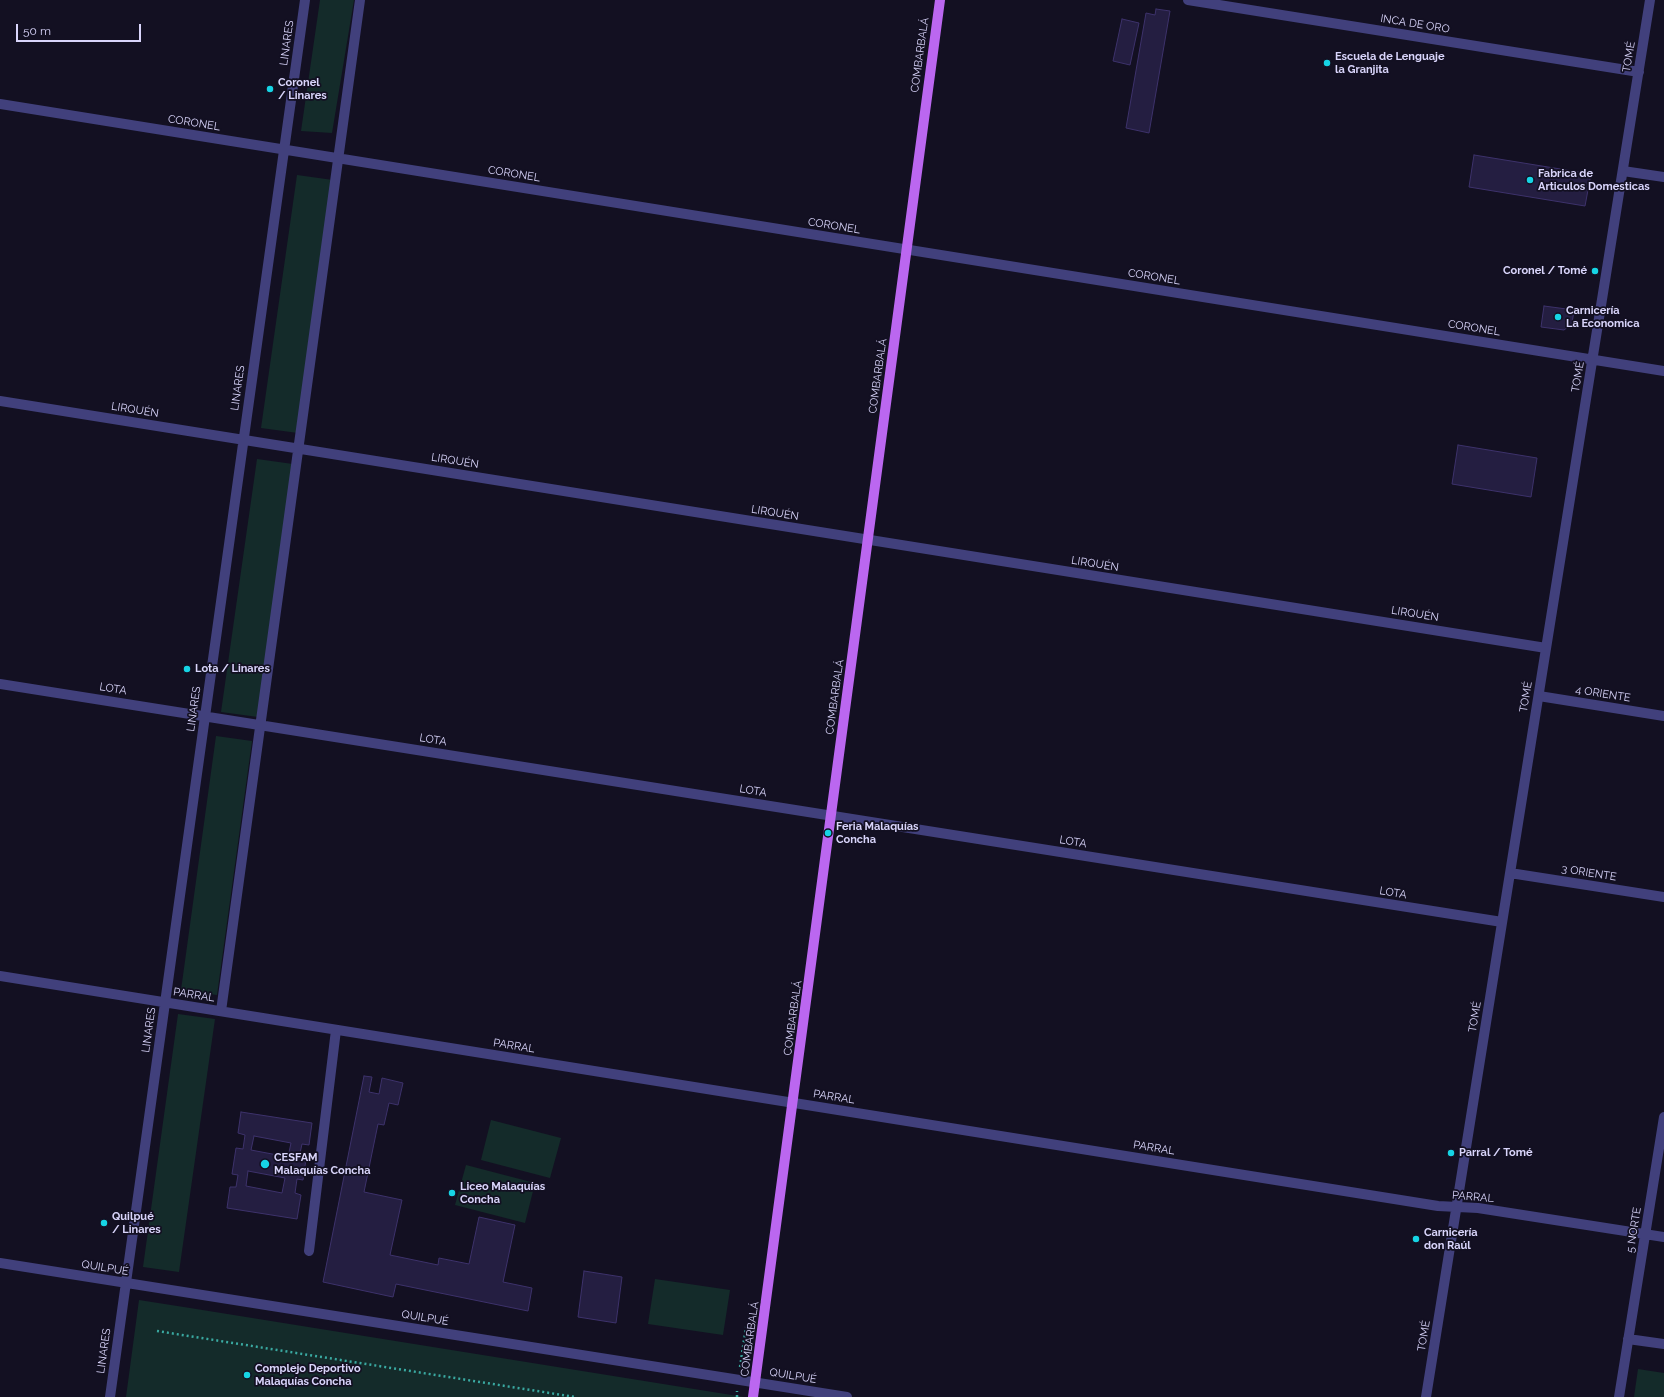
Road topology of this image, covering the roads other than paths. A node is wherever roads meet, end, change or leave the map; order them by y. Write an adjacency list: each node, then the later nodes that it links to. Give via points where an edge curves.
1 (305, 0): 8 (street, LINARES)
2 (360, 0): 9 (street)
3 (940, 0): 12 (main road, COMBARBALÁ)
4 (1188, 0): 6 (street, INCA DE ORO)
5 (1650, 0): 6 (street, TOMÉ)
6 (1639, 72): 10 (street, TOMÉ)
7 (0, 104): 8 (street, CORONEL)
8 (284, 149): 9 (street, CORONEL); 16 (street, LINARES)
9 (339, 158): 12 (street, CORONEL); 17 (street)
10 (1623, 170): 11 (street); 13 (street, TOMÉ)
11 (1664, 177)
12 (907, 250): 13 (street, CORONEL); 18 (main road, COMBARBALÁ)
13 (1593, 360): 14 (street, CORONEL); 19 (street, TOMÉ)
14 (1664, 371)
15 (0, 401): 16 (street, LIRQUÉN)
16 (243, 440): 17 (street, LIRQUÉN); 22 (street, LINARES)
17 (298, 448): 18 (street, LIRQUÉN); 24 (street)
18 (868, 540): 19 (street, LIRQUÉN); 25 (main road, COMBARBALÁ)
19 (1546, 648): 21 (street, TOMÉ)
20 (0, 684): 22 (street, LOTA)
21 (1539, 696): 23 (street, 4 ORIENTE); 26 (street, TOMÉ)
22 (205, 716): 24 (street, LOTA); 30 (street, LINARES)
23 (1664, 716)
24 (260, 725): 25 (street, LOTA); 31 (street)
25 (832, 816): 28 (street, LOTA); 33 (main road, COMBARBALÁ)
26 (1510, 873): 27 (street, 3 ORIENTE); 28 (street, TOMÉ)
27 (1664, 897)
28 (1502, 922): 35 (street, TOMÉ)
29 (0, 976): 30 (street, PARRAL)
30 (165, 1002): 31 (street, PARRAL); 40 (street, LINARES)
31 (221, 1011): 32 (street, PARRAL)
32 (336, 1030): 33 (street, PARRAL); 38 (street)
33 (793, 1103): 35 (street, PARRAL); 43 (main road, COMBARBALÁ)
34 (1664, 1122): 36 (street, 5 NORTE)
35 (1457, 1207): 36 (street, PARRAL); 47 (street, TOMÉ)
36 (1645, 1234): 37 (street, PARRAL); 41 (street, 5 NORTE)
37 (1664, 1237)
38 (309, 1252)
39 (0, 1264): 40 (street, QUILPUÉ)
40 (126, 1283): 43 (street, QUILPUÉ); 44 (street, LINARES)
41 (1628, 1339): 42 (street); 48 (street, 5 NORTE)
42 (1664, 1344)
43 (756, 1383): 45 (main road, COMBARBALÁ); 46 (street, QUILPUÉ)
44 (110, 1397)
45 (753, 1397)
46 (847, 1397)
47 (1426, 1397)
48 (1619, 1397)

